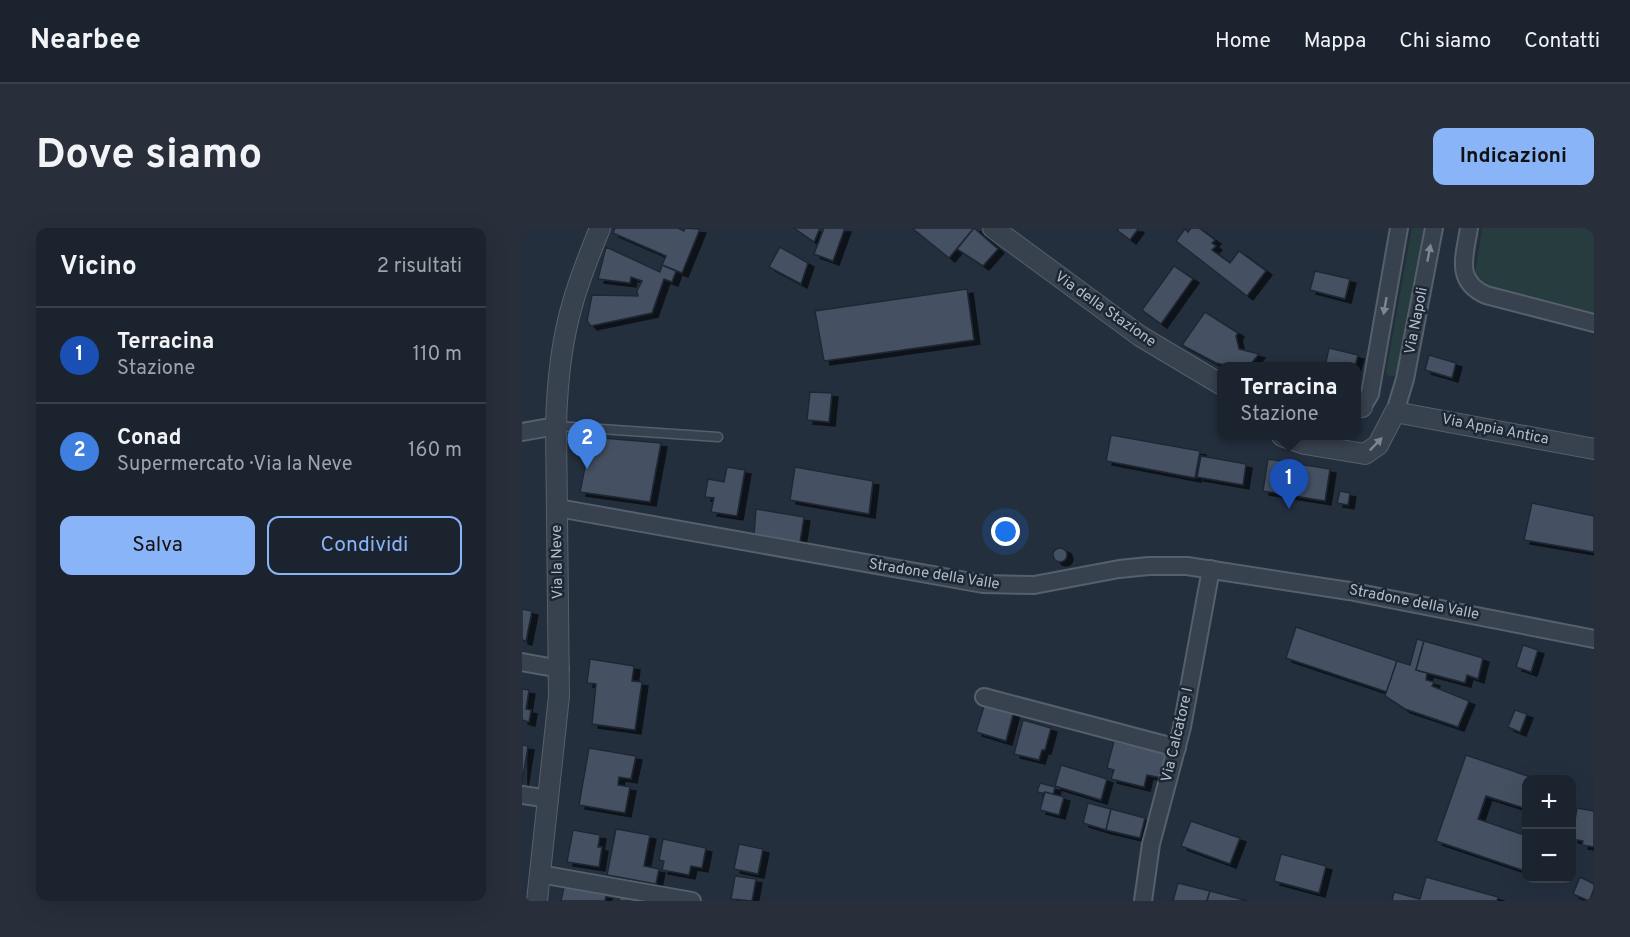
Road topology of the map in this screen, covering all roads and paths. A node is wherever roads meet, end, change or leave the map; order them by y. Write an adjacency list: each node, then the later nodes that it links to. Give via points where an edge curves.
1 (600, 228): 10 (street, Via la Neve, via 571,310 560,364)
2 (993, 228): 7 (street, Via della Stazione, via 1140,336)
3 (1399, 228): 8 (street, one-way to 8, via 1370,394)
4 (1434, 228): 9 (street, Via Napoli, one-way to 4, via 1406,379)
5 (1469, 228): 6 (street, via 1463,268 1473,288 1485,295)
6 (1594, 322)
7 (1217, 383)
8 (1361, 405)
9 (1395, 412): 13 (street, one-way to 9, via 1365,454 1378,445); 14 (street, Via Appia Antica)
10 (556, 426): 11 (street); 12 (lane); 15 (street, Via la Neve)
11 (522, 432)
12 (718, 437)
13 (1297, 440)
14 (1594, 449)
15 (558, 508): 16 (street, Stradone della Valle, via 983,584 1034,585 1149,566); 19 (street, Via la Neve)
16 (1211, 569): 17 (street, Stradone della Valle, via 1349,591); 21 (street, Via Calcatore I)
17 (1594, 639)
18 (522, 662): 19 (street)
19 (560, 669): 23 (street, Via la Neve)
20 (984, 698): 21 (street)
21 (1177, 748): 27 (street, Via Calcatore I, via 1151,844)
22 (522, 795): 23 (street)
23 (549, 799): 24 (street, Via la Neve)
24 (540, 874): 25 (street, Via la Neve); 26 (street)
25 (537, 901)
26 (692, 901)
27 (1143, 901)

